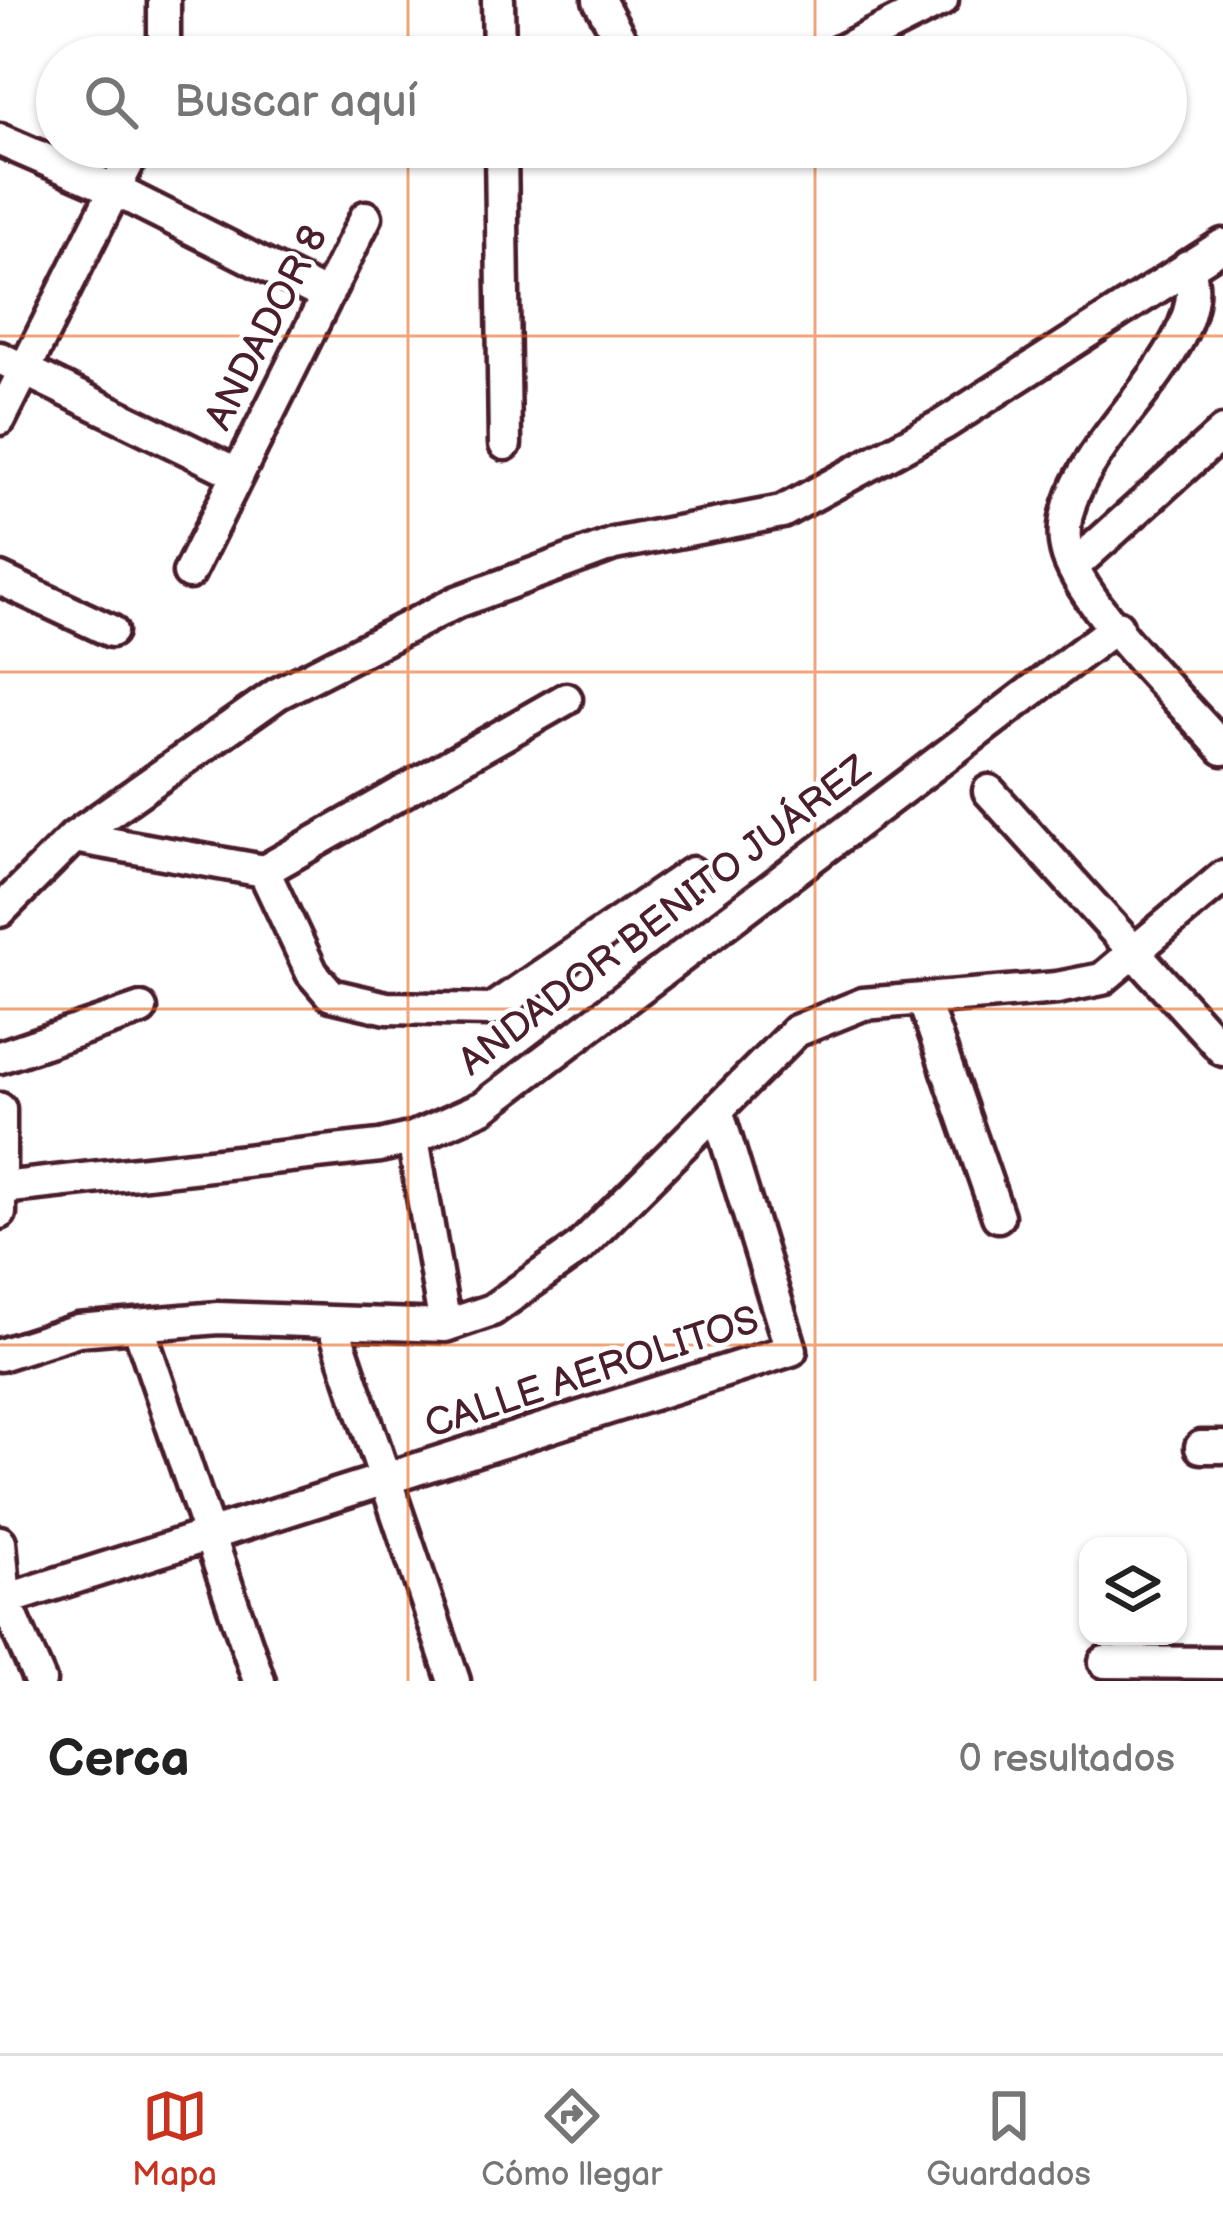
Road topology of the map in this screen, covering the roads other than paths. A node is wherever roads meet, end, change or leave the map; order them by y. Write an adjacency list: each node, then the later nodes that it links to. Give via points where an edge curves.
1 (164, 0): 5 (street)
2 (498, 0): 6 (street)
3 (942, 0): 8 (street)
4 (605, 2): 7 (street)
5 (164, 36)
6 (499, 36)
7 (620, 36)
8 (871, 36)
9 (0, 140): 10 (street)
10 (36, 156)
11 (65, 168): 14 (street)
12 (124, 168): 14 (street)
13 (501, 168): 22 (street)
14 (113, 189): 18 (street); 19 (street)
15 (366, 218): 18 (street, ANDADOR 8)
16 (1223, 245): 17 (street)
17 (1188, 266): 24 (street, via 1196,280 1193,322 1067,506); 32 (street, via 944,424 782,512 614,544 457,602 297,684)
18 (326, 296): 23 (street, ANDADOR 8)
19 (12, 364): 20 (street); 23 (street, ANDADOR 8)
20 (0, 419)
21 (1222, 435): 24 (street)
22 (505, 444)
23 (236, 473): 25 (street, ANDADOR 8)
24 (1074, 566): 27 (street)
25 (189, 573)
26 (0, 579): 28 (street)
27 (1118, 626): 30 (street); 44 (street, ANDADOR BENITO JUÁREZ, via 483,1107)
28 (111, 631)
29 (566, 699): 33 (street)
30 (1223, 749)
31 (988, 791): 37 (street)
32 (74, 837): 33 (street); 36 (street)
33 (264, 871): 34 (street, via 312,973 331,995 387,1008 491,1010)
34 (692, 873)
35 (1223, 877): 37 (street)
36 (0, 911)
37 (1136, 953): 38 (street, via 1102,979); 40 (street)
38 (923, 999): 43 (street, via 863,1004 796,1031); 46 (street)
39 (141, 1009): 41 (street)
40 (1223, 1050)
41 (0, 1057)
42 (0, 1109): 45 (street)
43 (717, 1110): 49 (street, via 579,1248 492,1310); 51 (street, CALLE AEROLITOS, via 791,1349)
44 (412, 1138): 45 (street, ANDADOR BENITO JUÁREZ); 49 (street)
45 (1, 1201)
46 (998, 1216)
47 (138, 1325): 48 (street, via 218,1318); 50 (street, via 78,1330); 52 (street)
48 (333, 1325): 49 (street); 51 (street)
49 (445, 1326)
50 (0, 1355)
51 (384, 1481): 52 (street); 59 (street)
52 (211, 1538): 54 (street); 58 (street)
53 (0, 1542): 54 (street)
54 (5, 1600): 57 (street)
55 (1105, 1662): 56 (street)
56 (1223, 1663)
57 (40, 1681)
58 (259, 1681)
59 (454, 1681)

